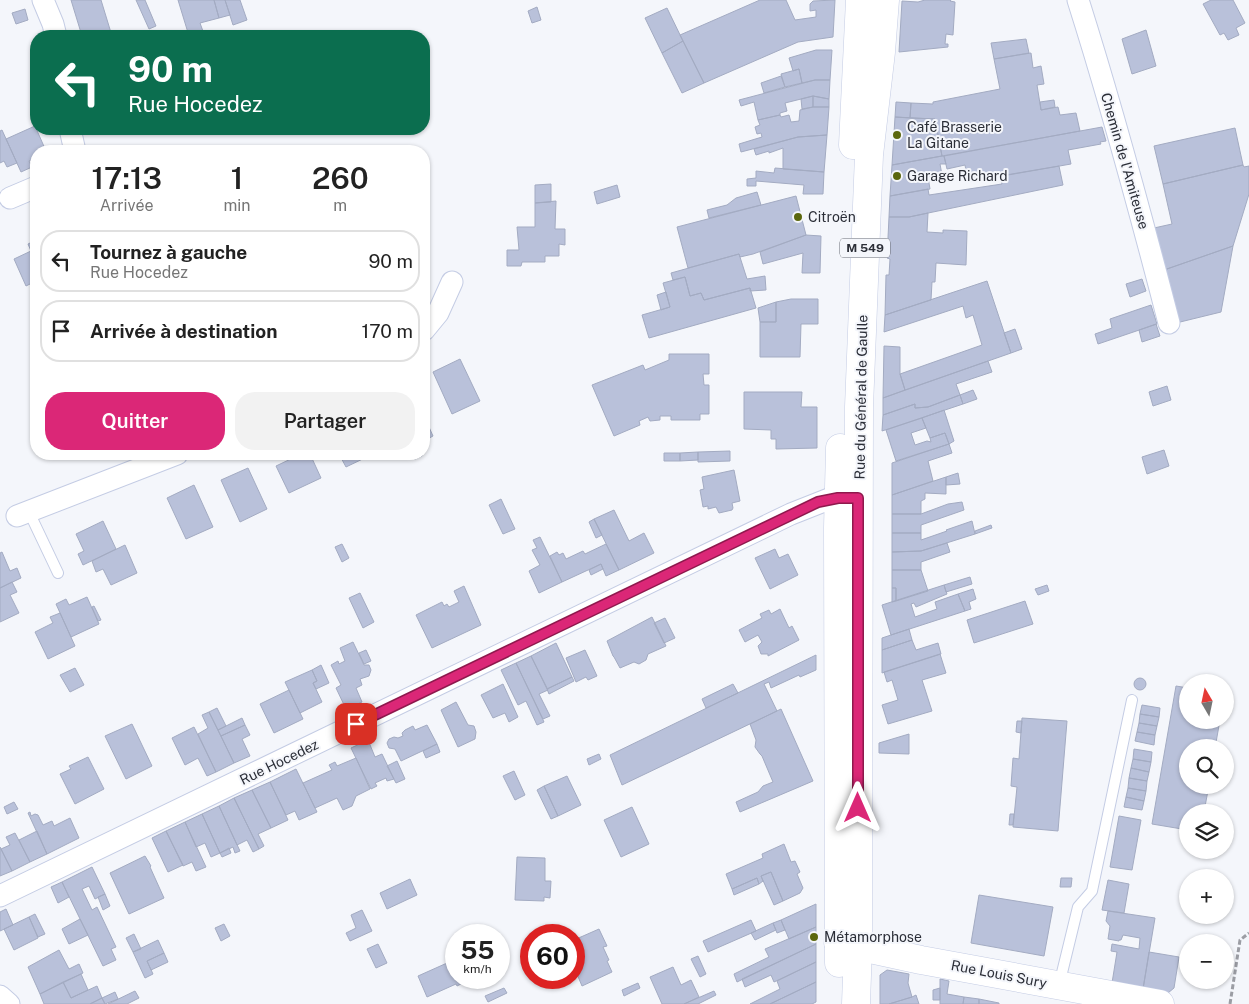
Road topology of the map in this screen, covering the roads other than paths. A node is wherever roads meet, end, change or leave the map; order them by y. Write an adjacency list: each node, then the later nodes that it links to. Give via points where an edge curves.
1 (43, 0): 5 (street)
2 (860, 0): 12 (main road, Rue du Général de Gaulle / M 549)
3 (885, 0): 12 (main road, Rue du Général de Gaulle / M 549, via 869,155 859,407)
4 (1078, 0): 10 (street, Chemin de l'Amiteuse)
5 (54, 30)
6 (30, 190): 7 (street)
7 (10, 198)
8 (452, 282): 9 (street)
9 (430, 323)
10 (1169, 323)
11 (147, 460): 13 (street)
12 (848, 498): 16 (street, Rue Hocedez, via 818,502 791,514); 17 (main road, Rue du Général de Gaulle / M 549)
13 (23, 514): 14 (lane)
14 (58, 573)
15 (1132, 700): 18 (lane, via 1092,891 1078,907)
16 (0, 896)
17 (848, 944): 18 (main road, Rue Louis Sury); 21 (main road, Rue du Général de Gaulle / M 549); 22 (main road, Rue du Général de Gaulle / M 549)
18 (1059, 985): 23 (main road, Rue Louis Sury)
19 (0, 996): 20 (street)
20 (9, 1004)
21 (841, 1004)
22 (856, 1004)
23 (1160, 1004)

